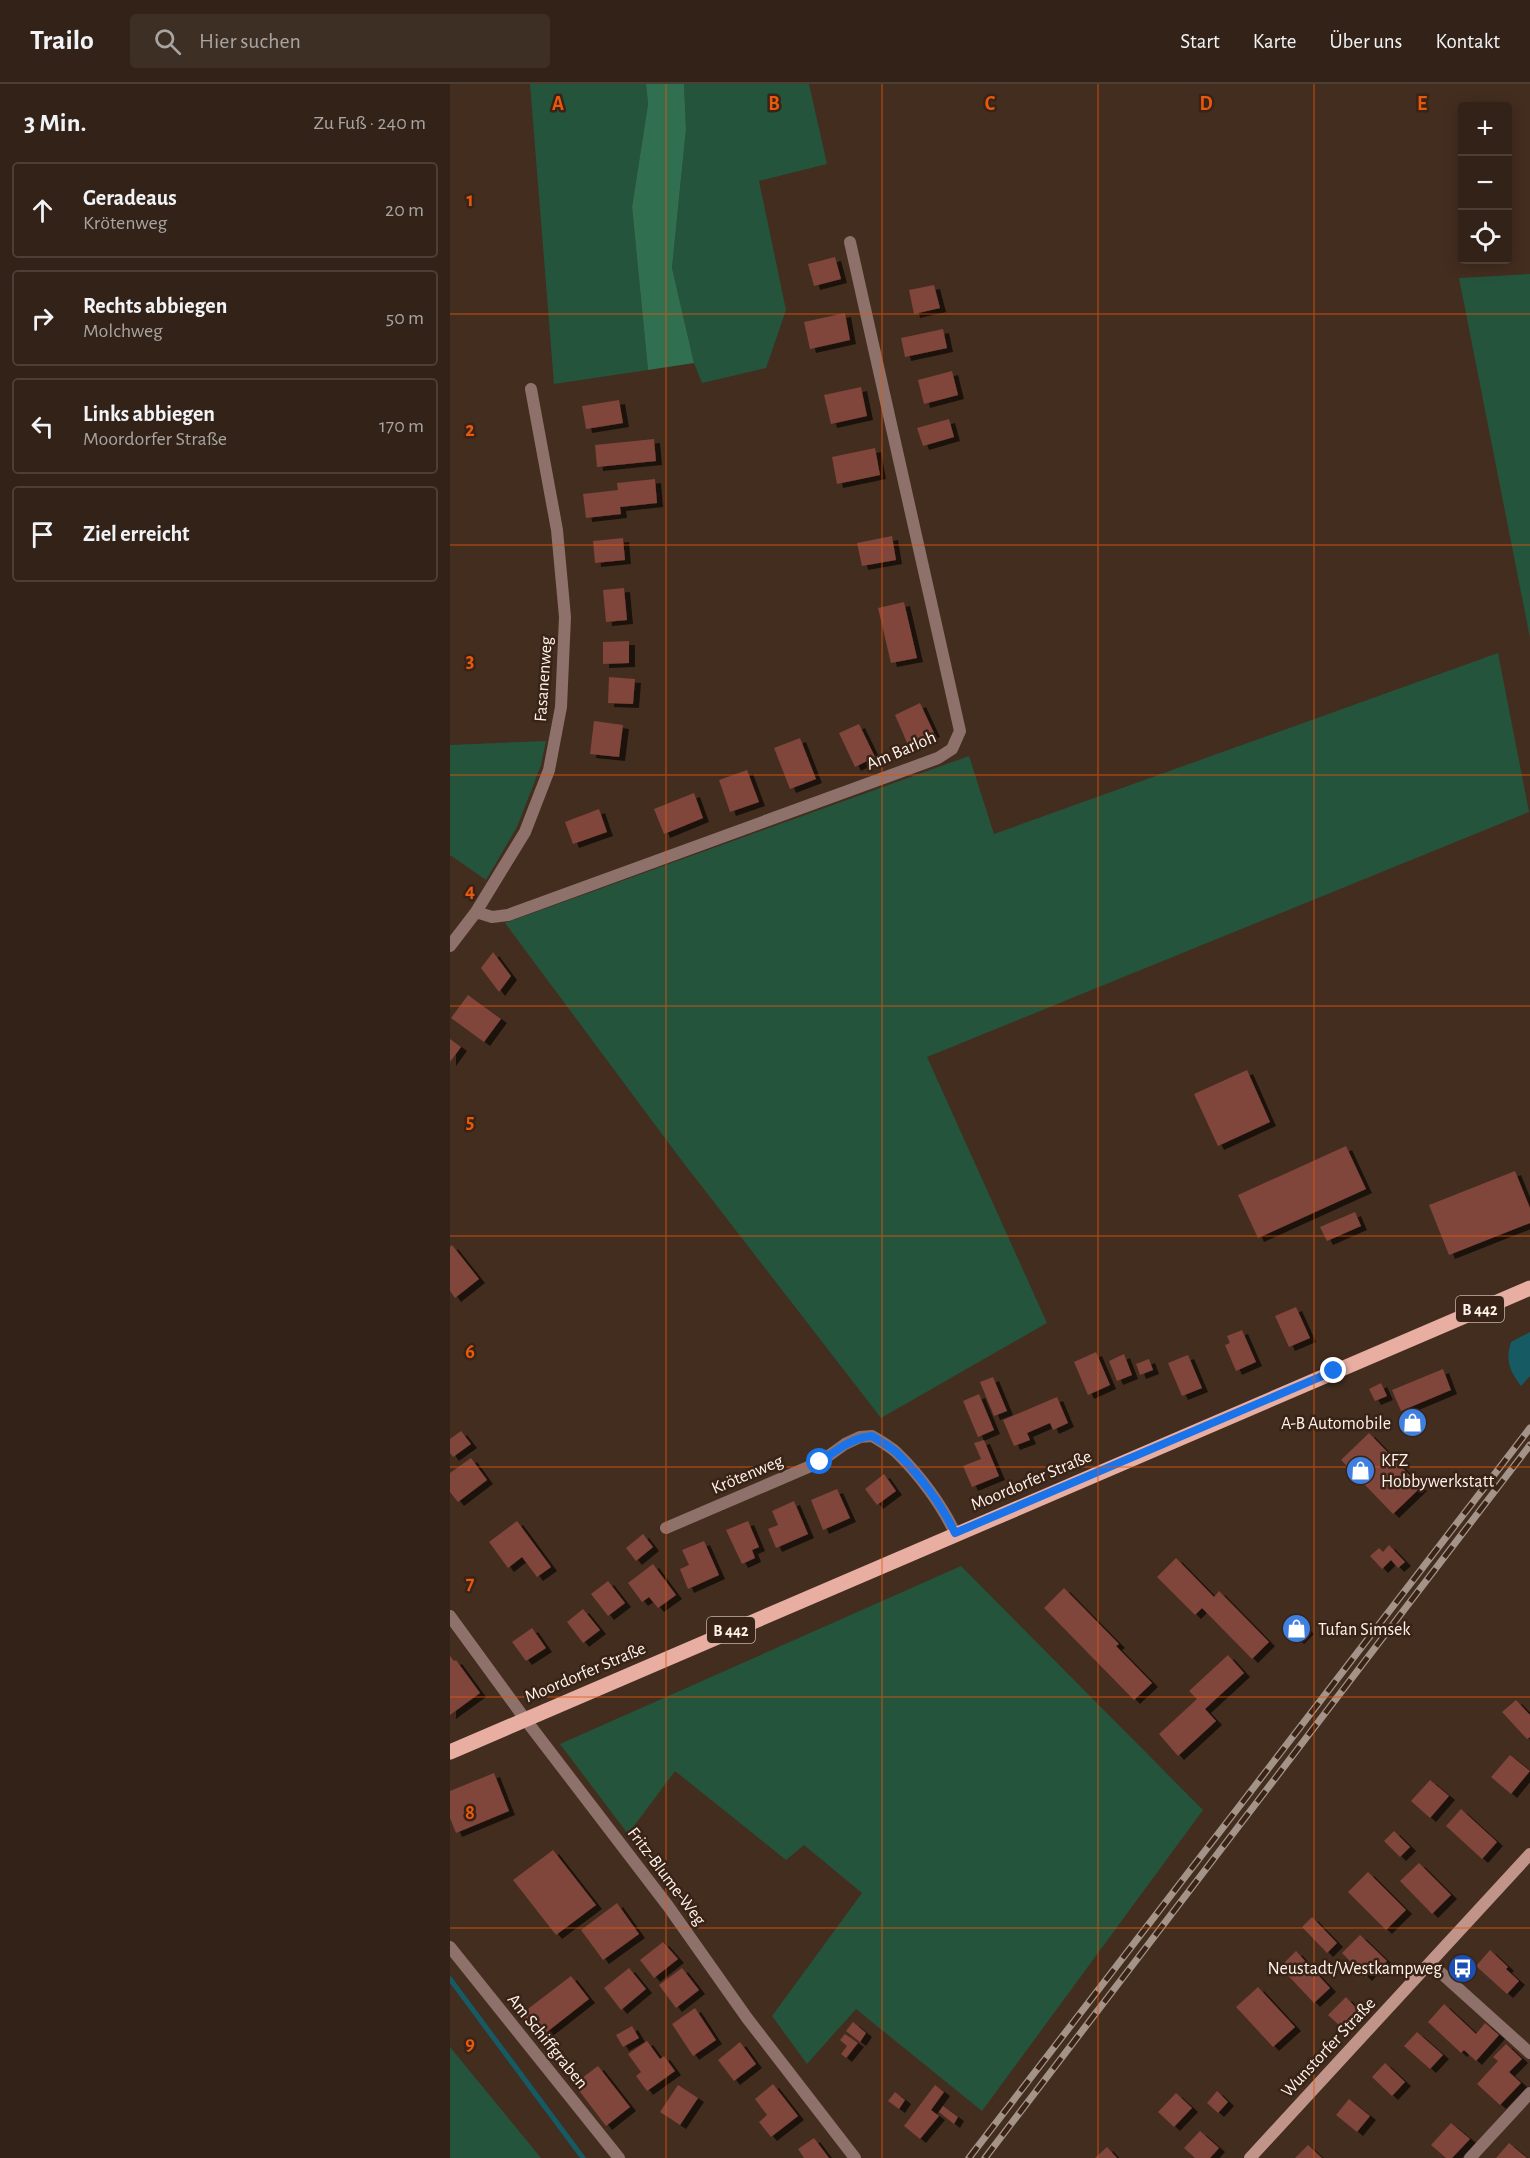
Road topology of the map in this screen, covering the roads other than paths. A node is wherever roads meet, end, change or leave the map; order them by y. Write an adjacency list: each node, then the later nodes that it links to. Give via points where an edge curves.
1 (850, 242): 3 (street, Am Barloh, via 960,731 952,748 938,758 508,915 492,917)
2 (531, 389): 3 (street, Fasanenweg, via 557,530 565,616 561,707 549,770 525,832)
3 (476, 912): 4 (street, Fasanenweg)
4 (450, 946)
5 (1530, 1288): 7 (main road, Moordorfer Straße / B 442)
6 (666, 1528): 7 (street, Krötenweg, via 820,1462 860,1437 872,1436 895,1451 921,1480)
7 (955, 1533): 9 (main road, Moordorfer Straße / B 442)
8 (450, 1616): 9 (street, Fritz-Blume-Weg)
9 (525, 1719): 10 (main road, Moordorfer Straße / B 442); 17 (street, Fritz-Blume-Weg)
10 (450, 1752)
11 (1530, 1854): 13 (street, Wunstorfer Straße)
12 (450, 1947): 16 (street, Am Schiffgraben)
13 (1430, 1963): 14 (street); 18 (street, Wunstorfer Straße)
14 (1530, 2053)
15 (1530, 2093): 19 (street)
16 (619, 2158)
17 (855, 2158)
18 (1250, 2158)
19 (1470, 2158)

